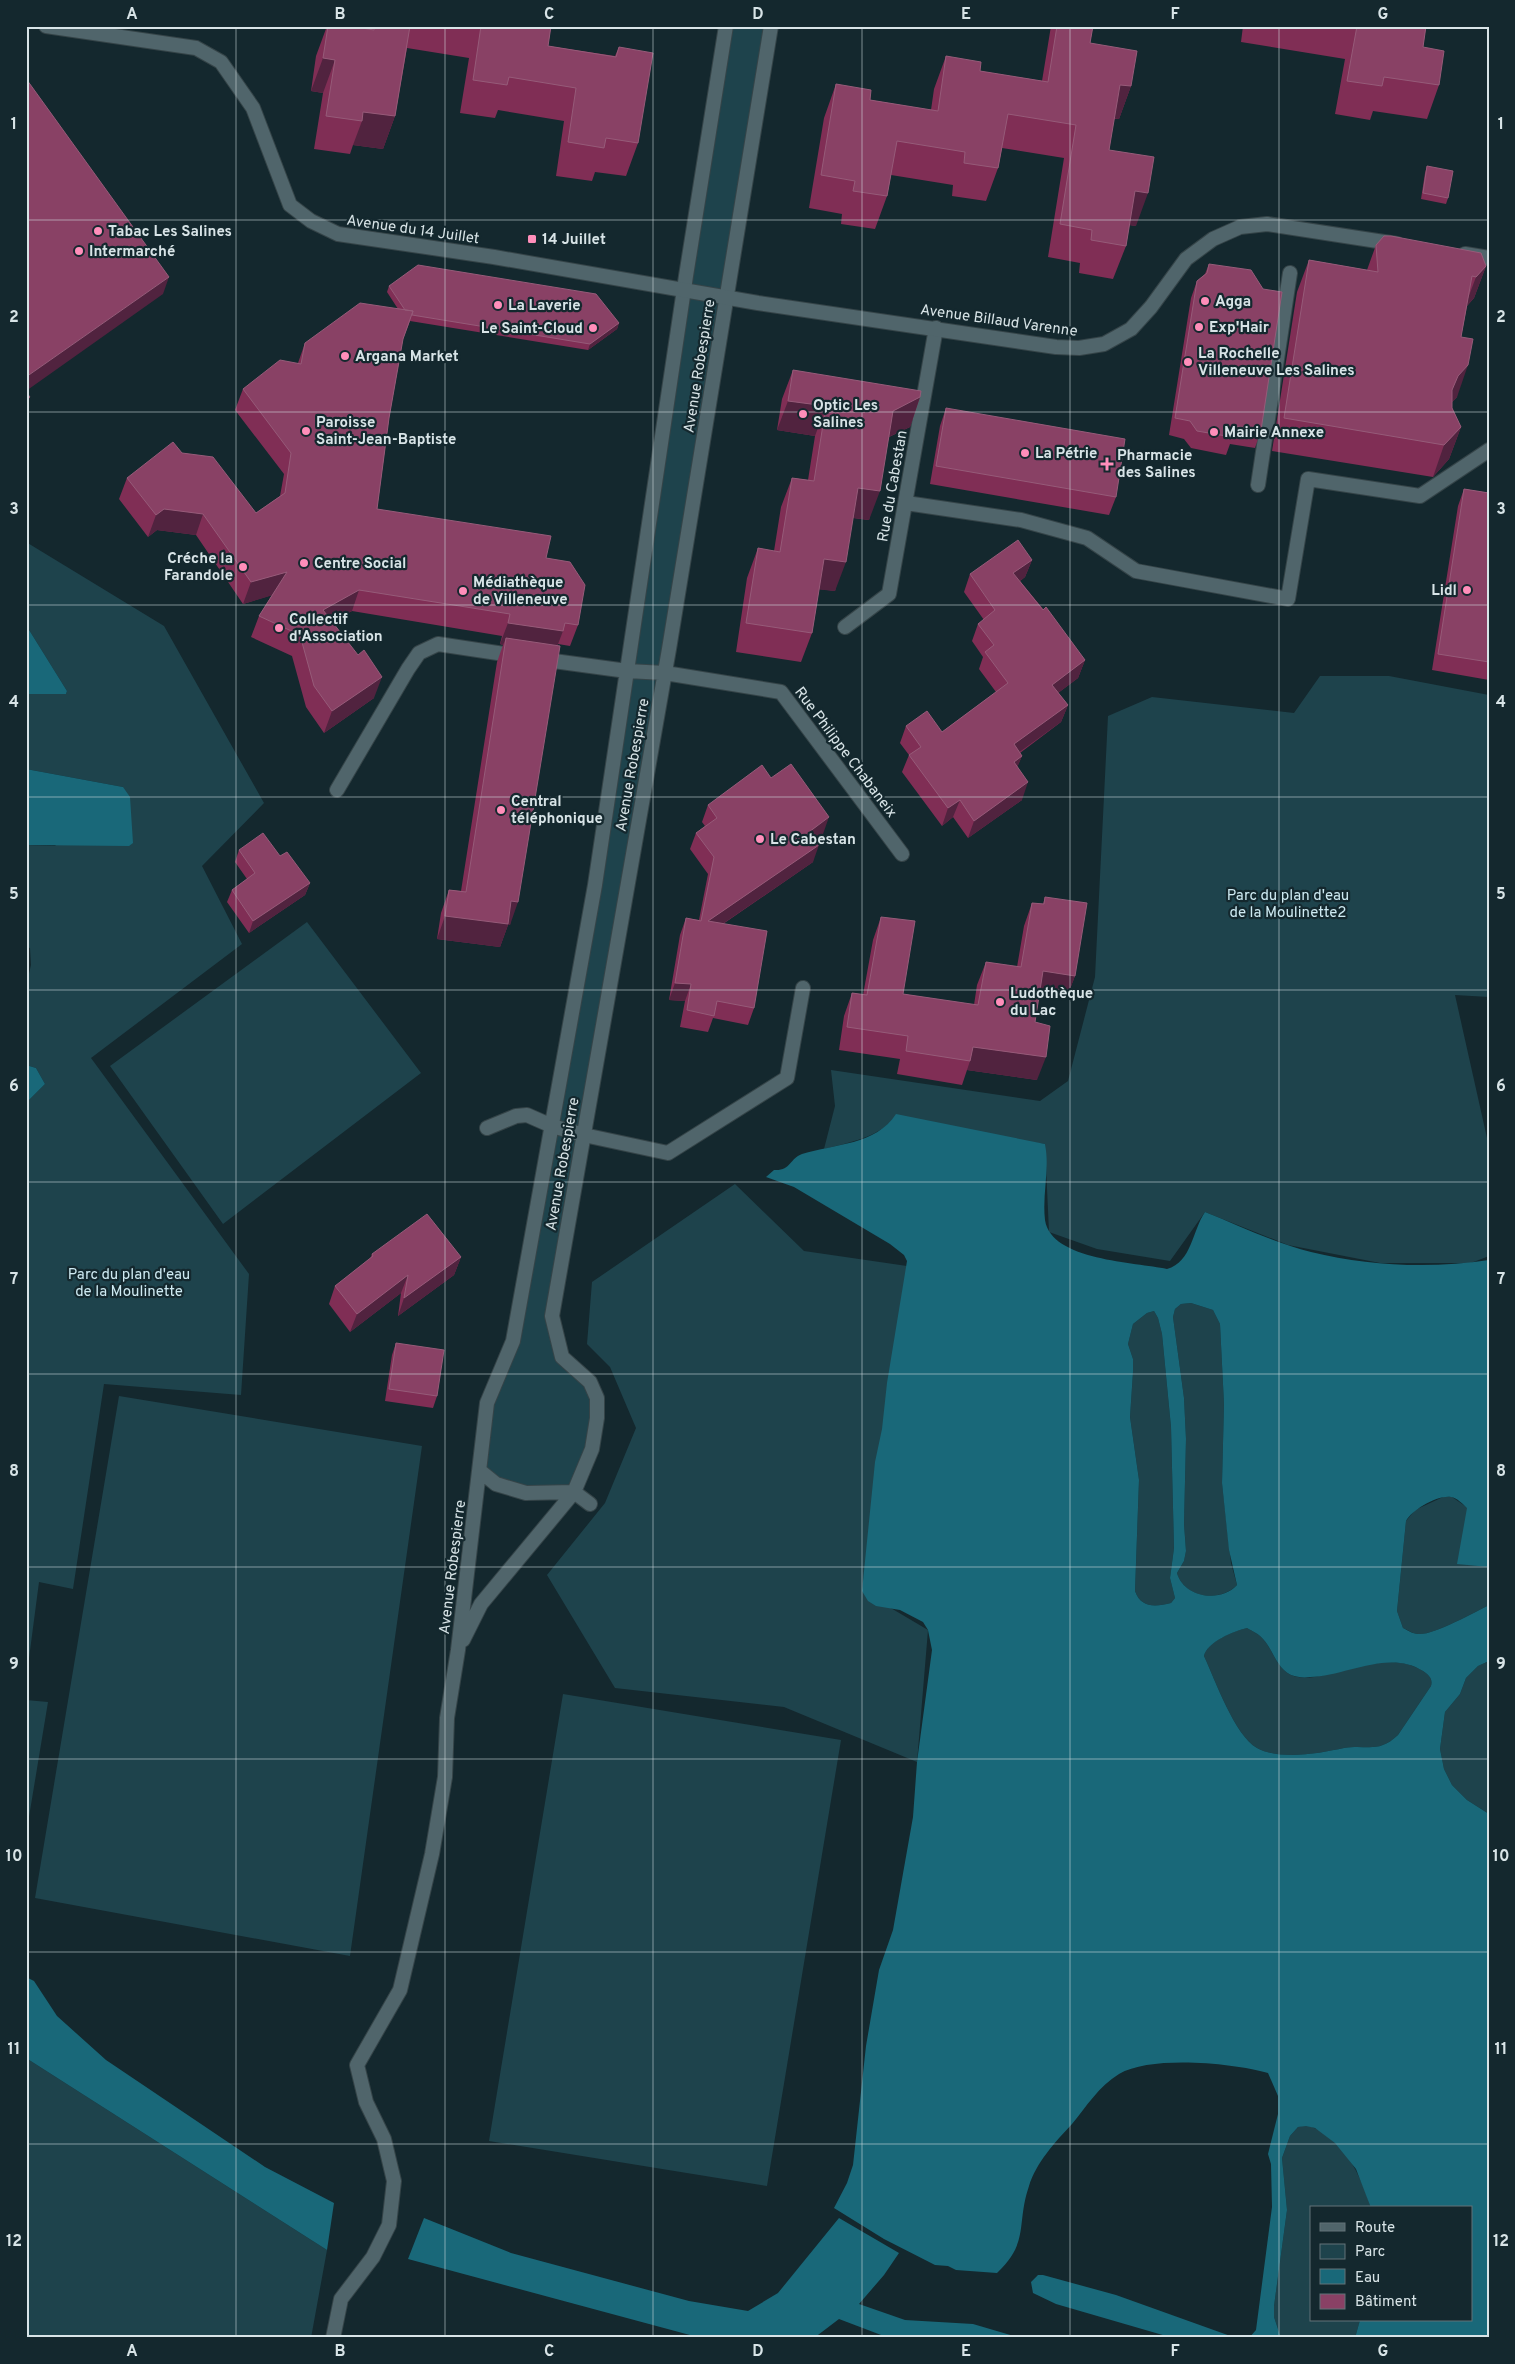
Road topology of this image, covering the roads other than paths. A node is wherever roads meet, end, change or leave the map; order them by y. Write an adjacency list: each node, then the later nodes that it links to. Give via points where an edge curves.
1 (46, 26): 8 (street, Avenue du 14 Juillet, via 196,48 221,62 253,108 290,205 311,221 338,234)
2 (726, 26): 8 (street, Avenue Robespierre)
3 (772, 26): 9 (street, Avenue Robespierre)
4 (1409, 246): 10 (street, Avenue Billaud Varenne, via 1267,224 1240,227 1213,239 1186,259 1151,307 1130,329 1104,344 1079,348 1056,346)
5 (1448, 252): 6 (street)
6 (1489, 258)
7 (1290, 273): 12 (street)
8 (684, 289): 9 (street, Avenue du 14 Juillet); 15 (street, Avenue Robespierre)
9 (727, 297): 10 (street, Avenue Billaud Varenne); 16 (street, Avenue Robespierre)
10 (936, 328): 13 (street, Rue du Cabestan)
11 (1489, 450): 13 (street, via 1420,496 1308,479 1288,598 1136,571 1087,538 1021,520)
12 (1258, 485)
13 (906, 503): 14 (street, Rue du Cabestan, via 889,594)
14 (844, 627)
15 (627, 671): 16 (street, Rue Philippe Chabaneix); 17 (street, Rue Philippe Chabaneix, via 438,644 419,653); 20 (street, Avenue Robespierre, via 596,885)
16 (665, 673): 18 (street, Rue Philippe Chabaneix, via 781,692); 22 (street, Avenue Robespierre)
17 (337, 790)
18 (902, 854)
19 (803, 988): 22 (street, via 787,1078 668,1153)
20 (552, 1126): 21 (street, via 527,1116 516,1116); 22 (street); 23 (street, Avenue Robespierre, via 513,1342 488,1403)
21 (487, 1128)
22 (584, 1135): 24 (street, Avenue Robespierre, via 552,1316 562,1357 590,1382 597,1398 598,1418 592,1449)
23 (480, 1471): 24 (street, via 496,1484 526,1493); 26 (street, Avenue Robespierre)
24 (574, 1492): 25 (street); 26 (street, Avenue Robespierre, via 481,1604)
25 (590, 1504)
26 (458, 1650): 27 (street, via 447,1718 445,1777 432,1854 400,1990 358,2065 366,2102 384,2139 394,2181 388,2225 373,2257 341,2299)
27 (333, 2338)

